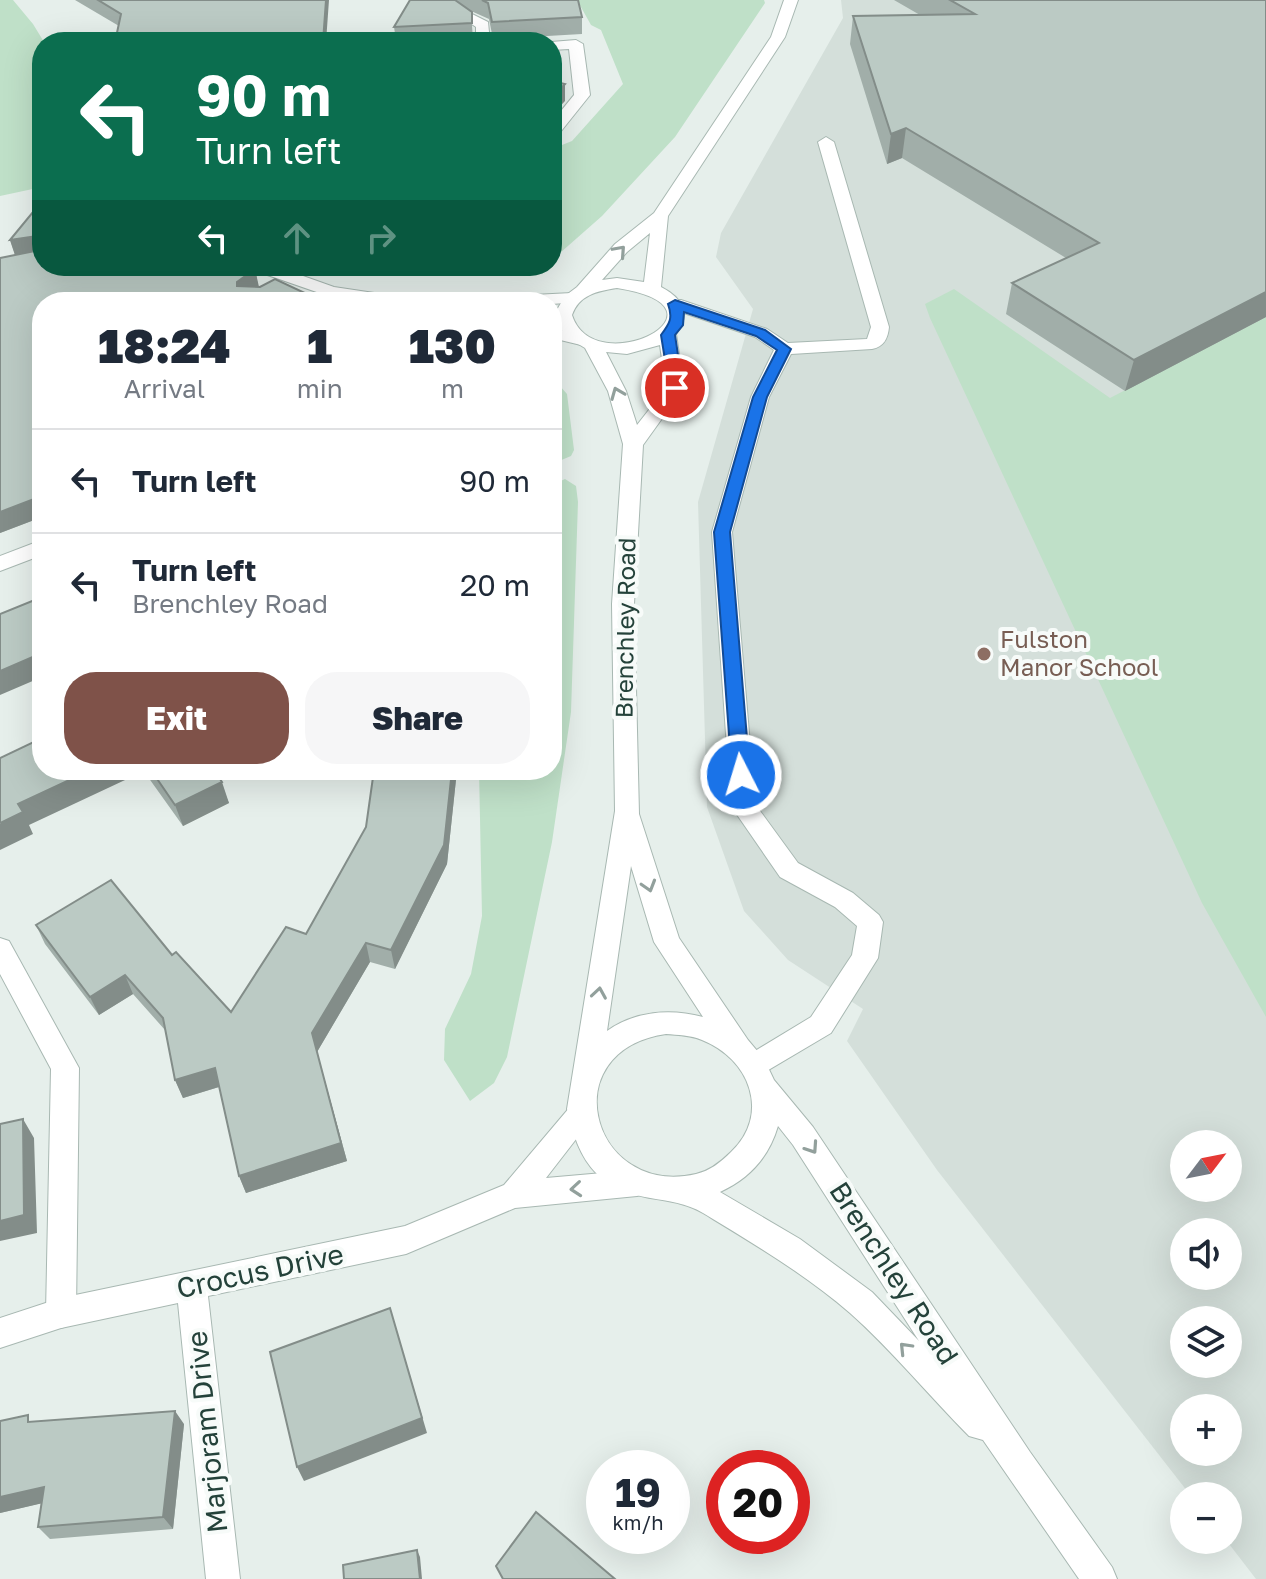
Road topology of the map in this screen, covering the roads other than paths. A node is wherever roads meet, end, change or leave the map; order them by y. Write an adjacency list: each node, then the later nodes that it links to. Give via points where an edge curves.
1 (791, 0): 7 (street, via 778,37)
2 (464, 14): 3 (street, via 483,25)
3 (483, 32)
4 (562, 45): 5 (street, via 576,44 582,95)
5 (562, 120)
6 (826, 142): 17 (street, via 879,337 872,344)
7 (660, 216): 9 (street); 11 (street, one-way to 7)
8 (273, 276): 10 (street)
9 (652, 288): 11 (street, via 617,283); 13 (street)
10 (331, 292)
11 (578, 294): 12 (street); 16 (street, via 563,315 571,333)
12 (562, 296)
13 (675, 304): 14 (street, via 676,325); 17 (street, via 761,333)
14 (668, 335): 16 (street, via 626,349); 18 (street, via 675,388)
15 (562, 336): 16 (street)
16 (587, 342): 18 (street, Brenchley Road, one-way to 16, via 617,391)
17 (784, 349): 23 (street, via 760,397 722,532 743,806 789,870 844,900 870,922 865,958 821,1025)
18 (633, 444): 21 (street, Brenchley Road, via 623,604)
19 (32, 551): 20 (street)
20 (0, 564)
21 (627, 811): 23 (street, Brenchley Road, one-way to 23, via 667,942); 24 (street, Brenchley Road, one-way to 21)
22 (0, 949): 30 (street, via 65,1068)
23 (753, 1067): 24 (street, via 715,1032 657,1023 628,1032 604,1048); 27 (street, via 766,1114 760,1140 743,1164 718,1181); 32 (street, Brenchley Road, one-way to 32, via 848,1201)
24 (587, 1071): 25 (street, via 579,1093)
25 (580, 1116): 26 (street, via 599,1156); 28 (street, Crocus Drive)
26 (637, 1183): 27 (street); 28 (street, Crocus Drive, one-way to 28)
27 (689, 1189): 32 (street, Brenchley Road, one-way to 27, via 861,1303 789,1249)
28 (514, 1195): 29 (street, Crocus Drive, via 406,1240)
29 (193, 1285): 30 (street, Crocus Drive); 33 (street, Marjoram Drive)
30 (61, 1313): 31 (street, Crocus Drive)
31 (0, 1333)
32 (1018, 1464): 34 (street, Brenchley Road)
33 (223, 1579)
34 (1100, 1579)

